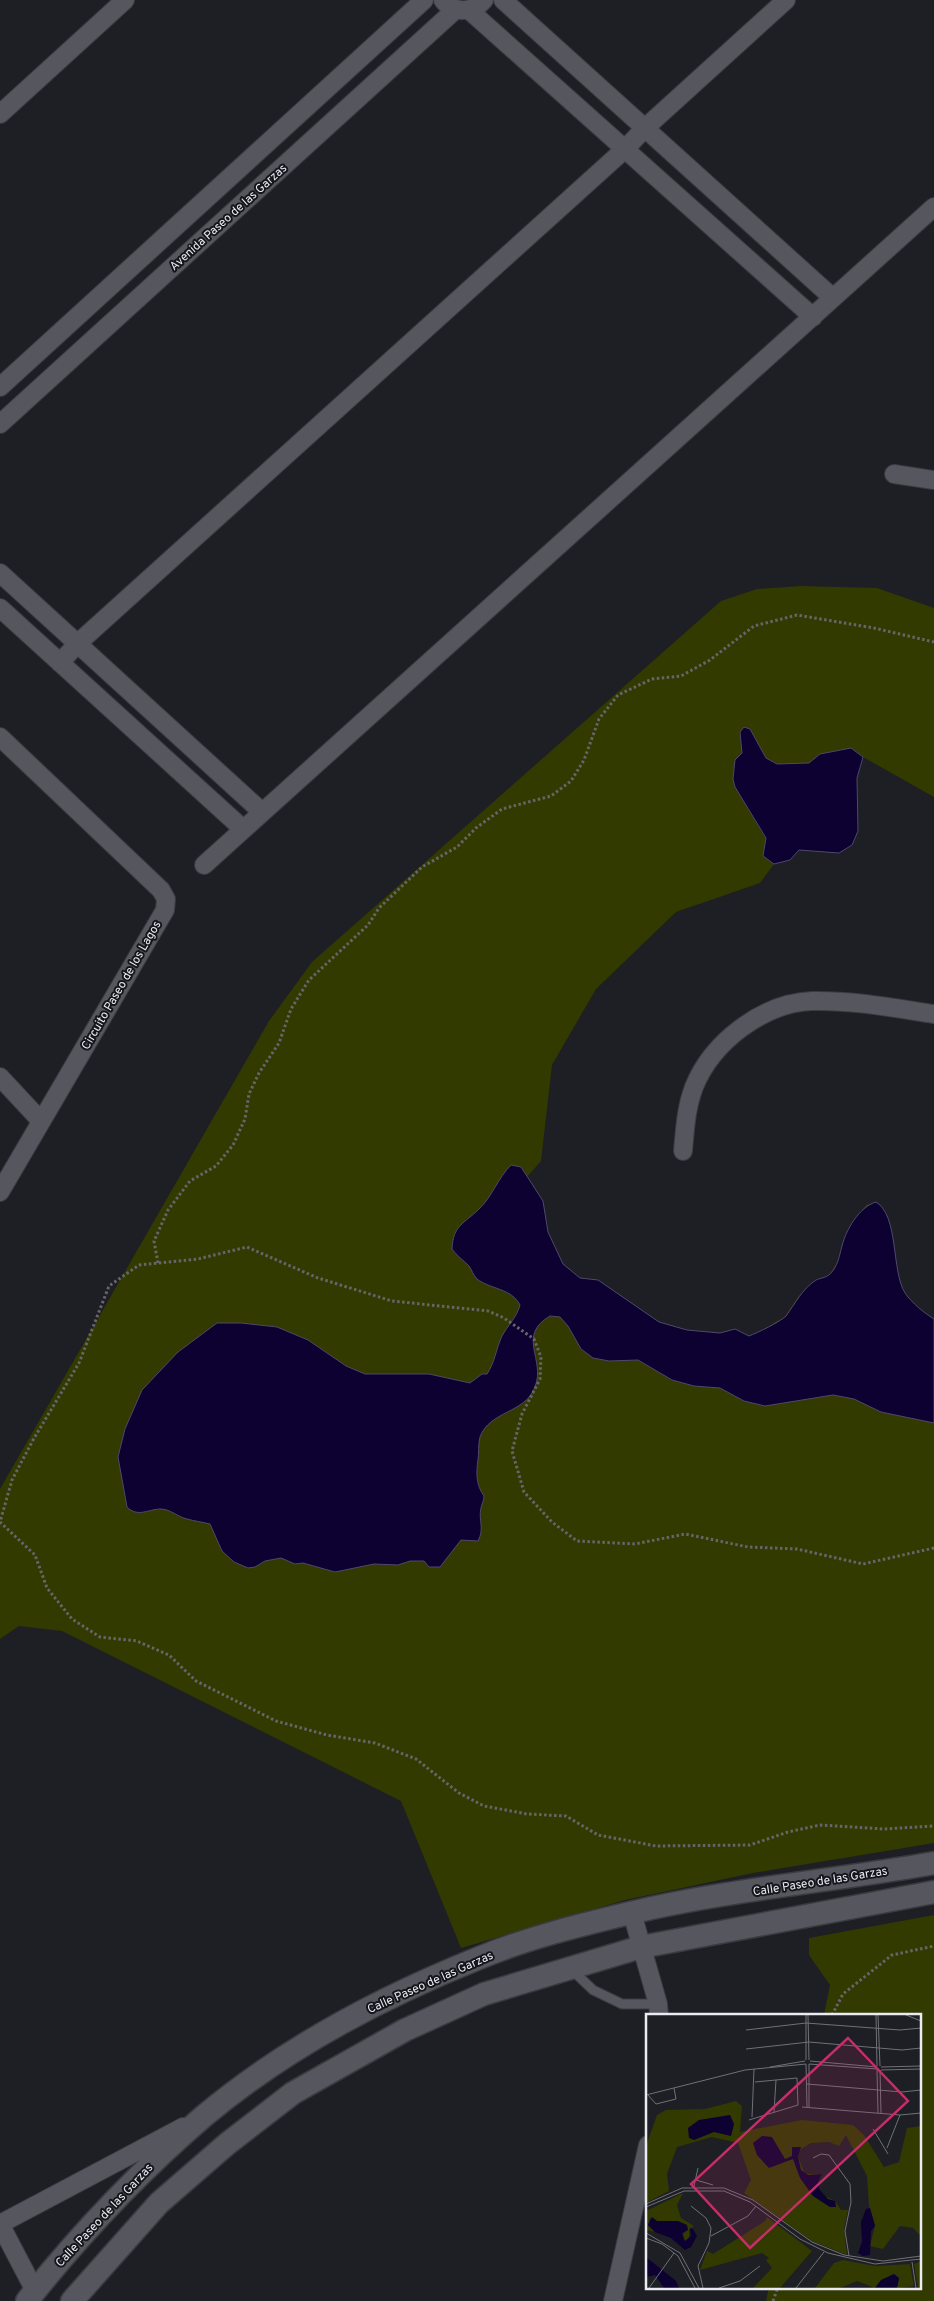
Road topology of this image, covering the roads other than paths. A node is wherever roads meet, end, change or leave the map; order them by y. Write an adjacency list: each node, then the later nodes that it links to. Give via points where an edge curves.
1 (125, 0): 7 (street)
2 (424, 0): 13 (street)
3 (484, 0): 6 (street, Avenida Paseo de las Garzas, via 476,7)
4 (503, 0): 8 (street)
5 (786, 0): 8 (street)
6 (456, 7): 9 (street); 14 (street, Avenida Paseo de las Garzas)
7 (0, 114)
8 (645, 128): 9 (street); 11 (street)
9 (625, 149): 12 (street); 19 (street)
10 (934, 208): 11 (street)
11 (833, 298): 12 (street)
12 (813, 317): 22 (street)
13 (0, 387)
14 (0, 424)
15 (894, 474): 16 (street)
16 (934, 480)
17 (0, 573): 19 (street)
18 (0, 608): 20 (street)
19 (77, 644): 20 (street); 22 (street)
20 (60, 663): 23 (street)
21 (0, 737): 27 (street, Circuito Paseo de los Lagos, via 161,890 166,899 165,910)
22 (262, 812): 23 (street)
23 (243, 830): 24 (street)
24 (204, 865)
25 (934, 1014): 28 (street, via 852,1002 811,1001 784,1006 763,1015 730,1038 708,1063 695,1086 687,1111)
26 (0, 1077): 27 (street)
27 (41, 1121): 29 (street, Circuito Paseo de los Lagos)
28 (683, 1151)
29 (0, 1192)
30 (934, 1863): 32 (street, Calle Paseo de las Garzas)
31 (934, 1892): 33 (street)
32 (632, 1913): 33 (street); 36 (street, Calle Paseo de las Garzas, via 481,1957)
33 (641, 1947): 34 (street); 35 (street)
34 (569, 1967): 35 (lane, via 593,1990 622,2004); 37 (street, via 484,1994)
35 (658, 2009)
36 (342, 2023): 37 (street); 38 (street, Calle Paseo de las Garzas)
37 (358, 2055): 42 (street, via 293,2093 227,2144 159,2203)
38 (205, 2115): 40 (street); 41 (street, Calle Paseo de las Garzas, via 131,2183)
39 (646, 2154): 43 (street)
40 (2, 2233): 41 (street)
41 (31, 2296)
42 (72, 2301)
43 (613, 2301)

